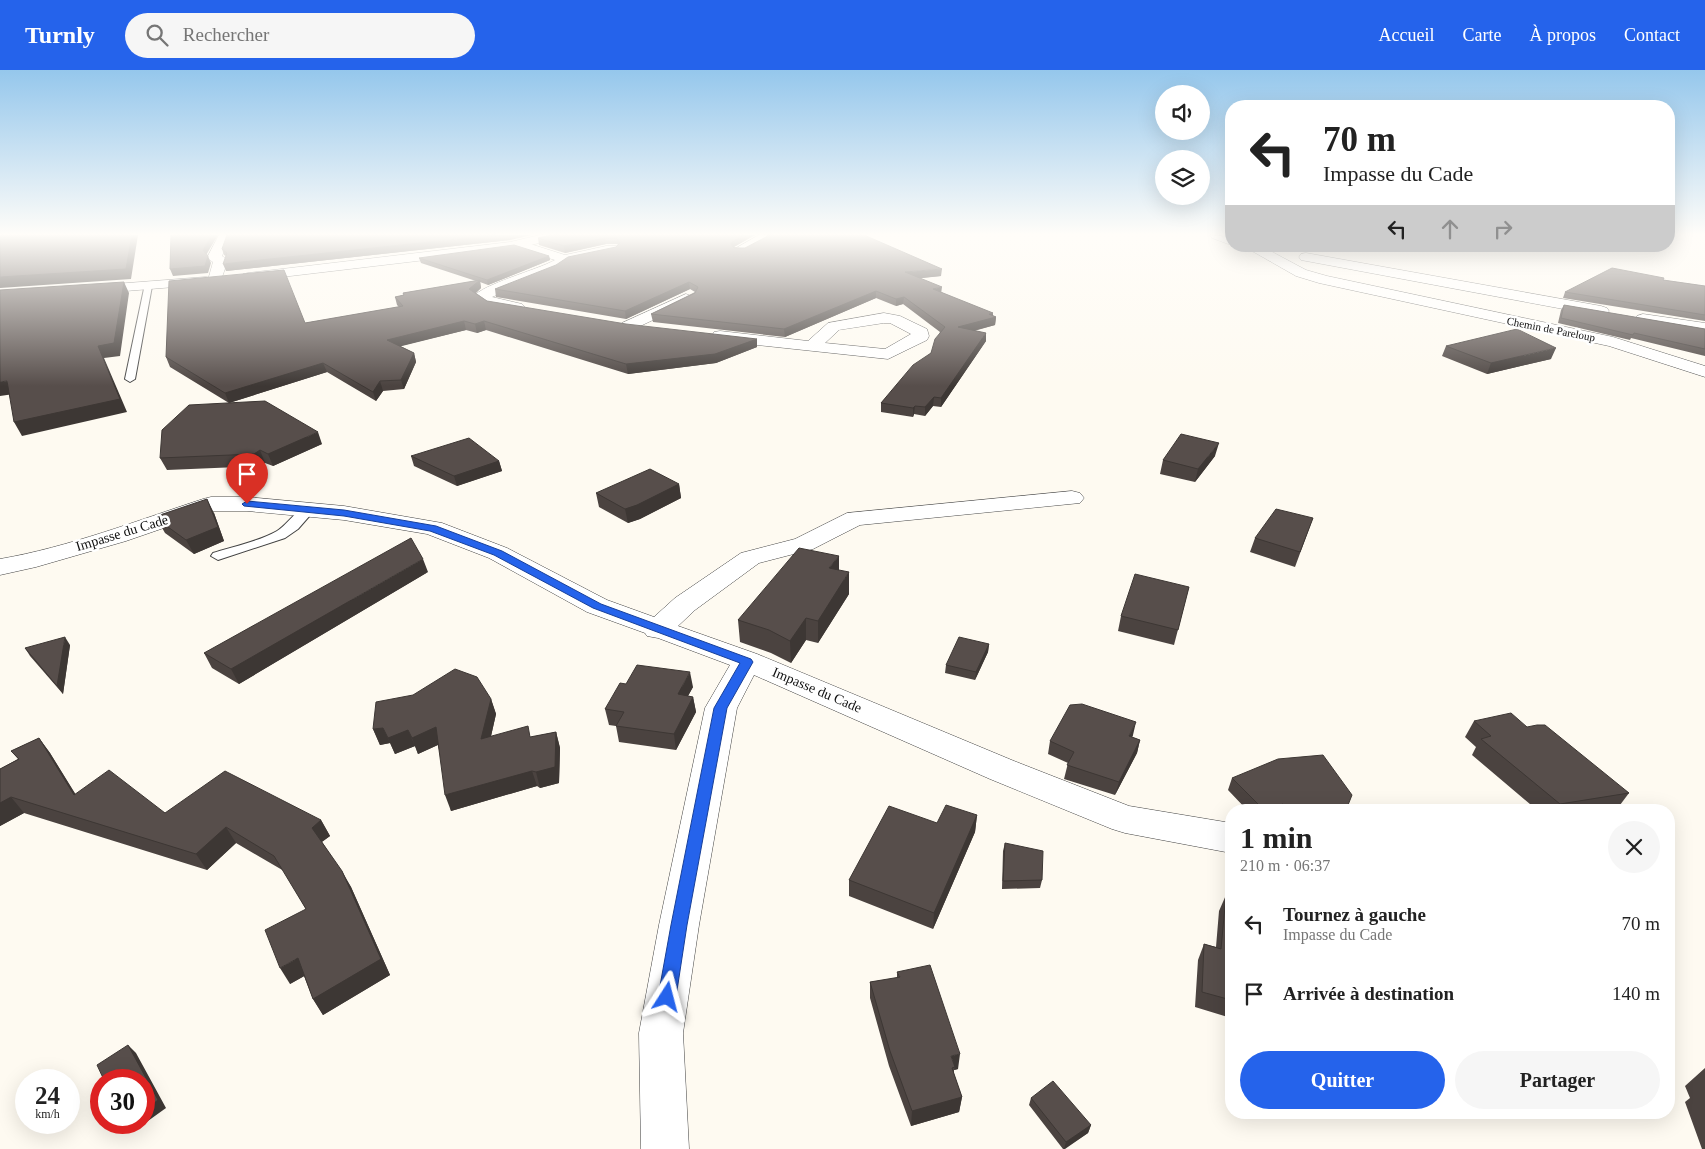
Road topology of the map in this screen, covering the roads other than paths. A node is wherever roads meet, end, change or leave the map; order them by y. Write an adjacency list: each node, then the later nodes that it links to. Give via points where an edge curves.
1 (155, 285): 5 (street)
2 (506, 285): 8 (street, via 481,297 489,302)
3 (1349, 285): 15 (street, Chemin de Pareloup, via 1613,342)
4 (1460, 285): 11 (street)
5 (148, 286): 6 (street); 16 (lane)
6 (78, 291)
7 (689, 296): 10 (street)
8 (536, 310)
9 (610, 322): 10 (street)
10 (628, 326): 12 (street)
11 (1705, 328)
12 (662, 329)
13 (707, 334): 14 (street)
14 (812, 346): 14 (street, via 888,354 921,334 894,319 884,318 834,326)
15 (1705, 372)
16 (130, 379)
17 (1072, 498): 21 (street, via 855,518 804,544 750,558 685,604)
18 (307, 510): 19 (lane, via 280,535); 20 (street, Impasse du Cade, via 211,504 117,536); 21 (street, Impasse du Cade, via 433,528 498,553 597,606)
19 (218, 556)
20 (0, 567)
21 (657, 630): 22 (street, Impasse du Cade)
22 (747, 662): 23 (street, Impasse du Cade, via 1125,819); 24 (street, via 721,708 679,925 661,1033)
23 (1225, 837)
24 (665, 1149)

